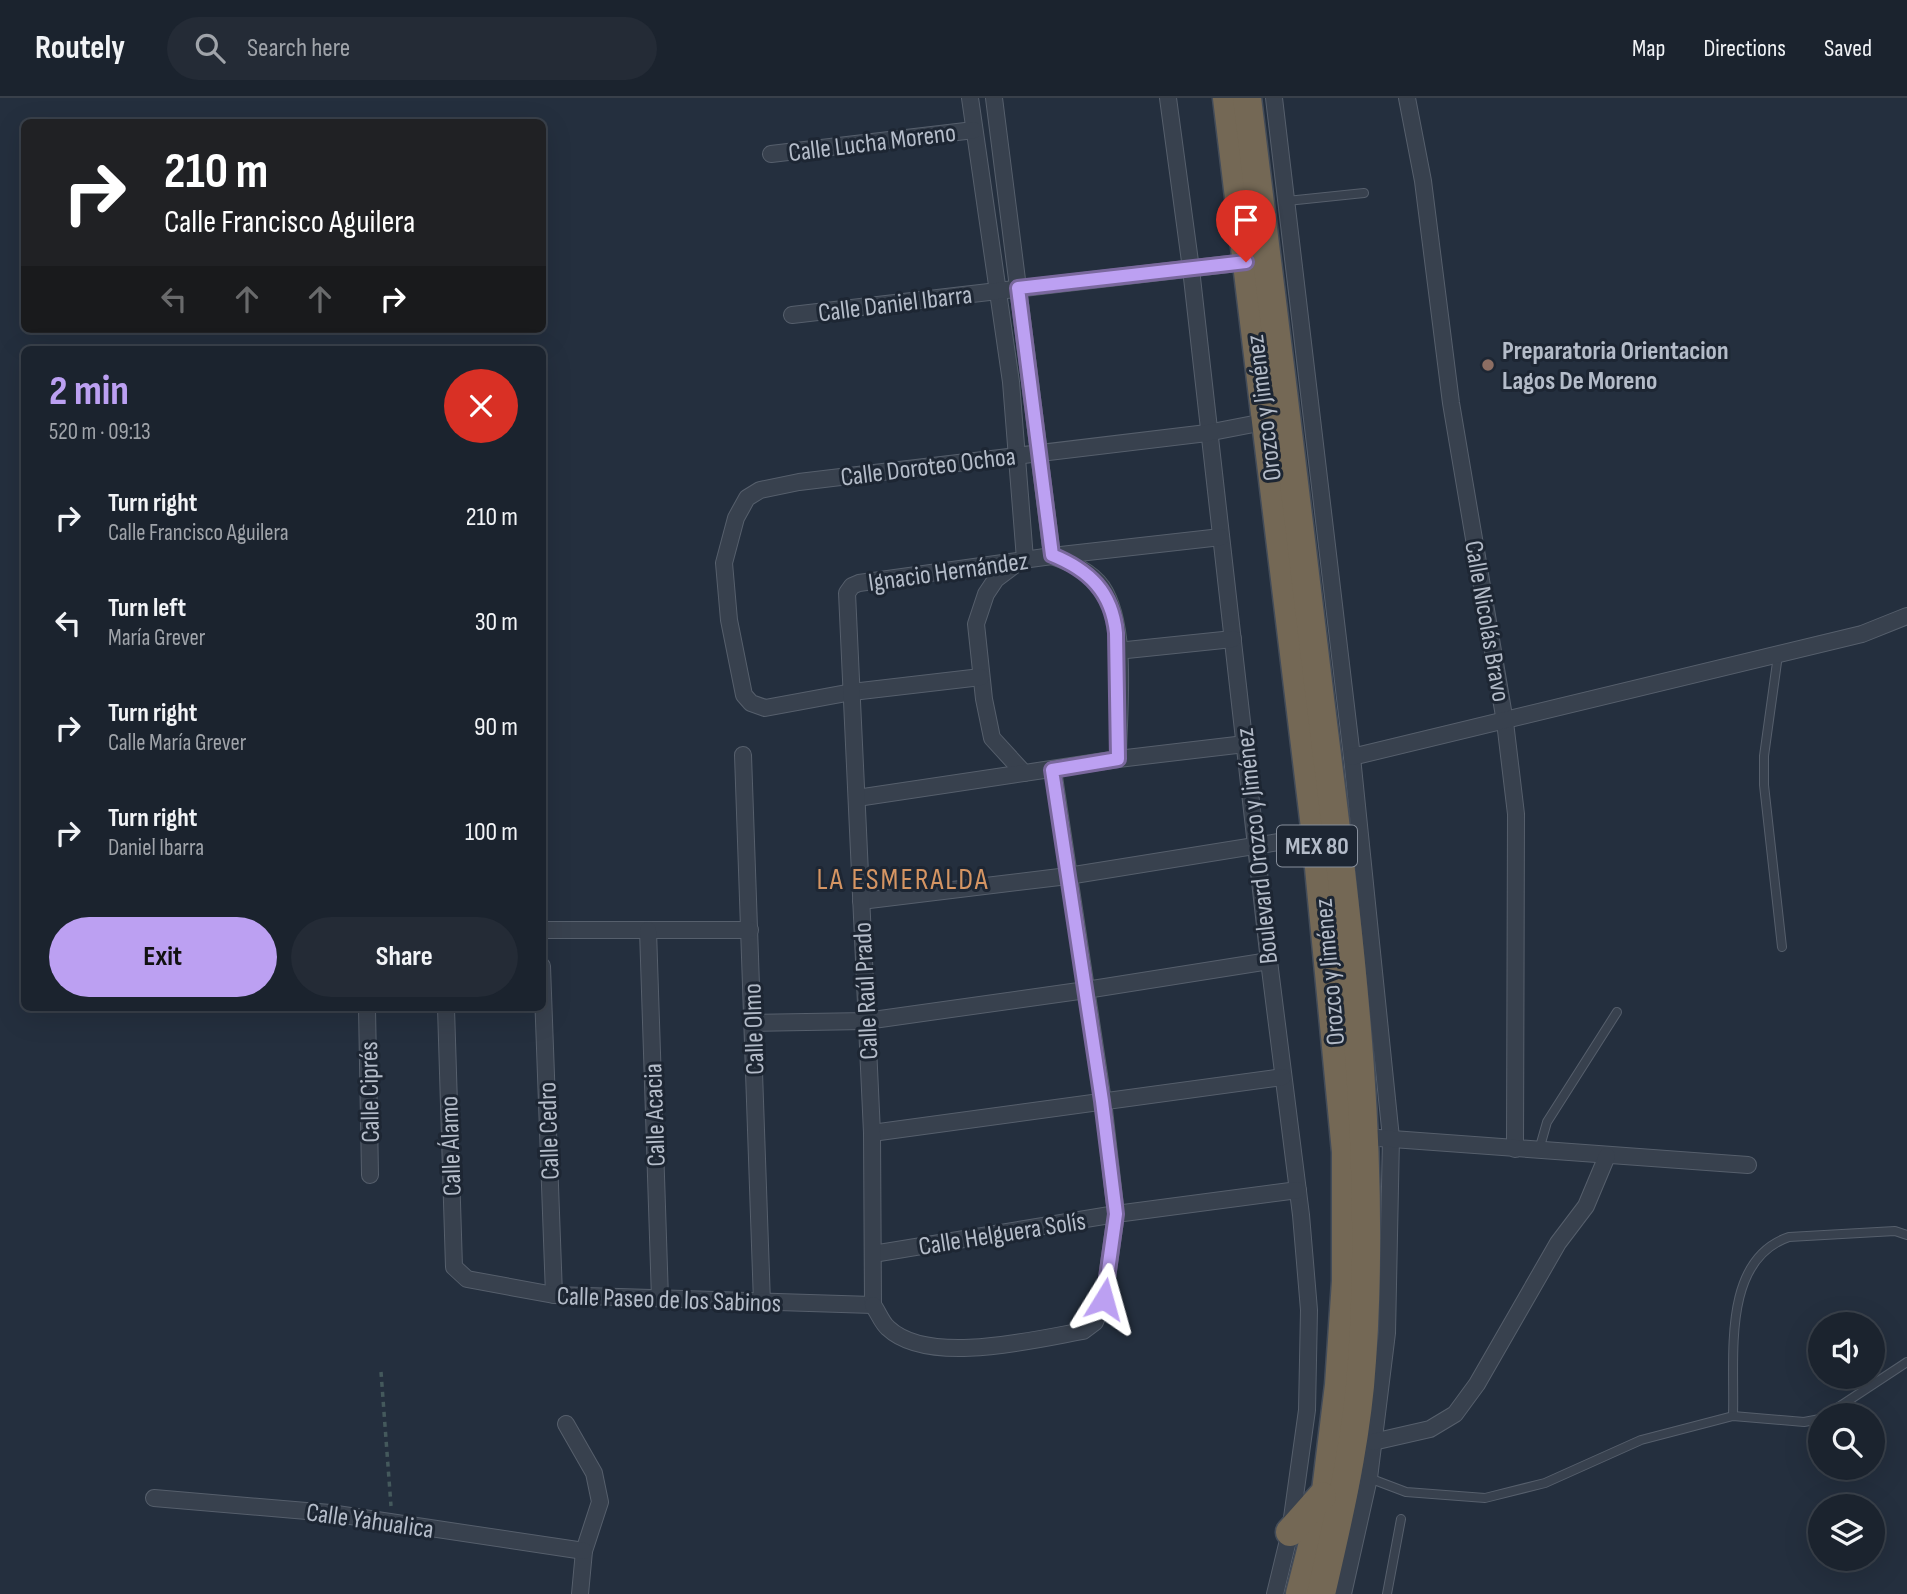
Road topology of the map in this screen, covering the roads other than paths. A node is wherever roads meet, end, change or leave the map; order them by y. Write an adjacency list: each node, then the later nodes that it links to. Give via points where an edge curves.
1 (970, 98): 8 (street)
2 (994, 98): 14 (street)
3 (1168, 98): 13 (street, Boulevard Orozco y Jiménez / MEX 80)
4 (1227, 98): 12 (highway, Orozco y Jiménez / MEX 80)
5 (1247, 98): 58 (highway, Orozco y Jiménez / MEX 80, via 1336,832)
6 (1274, 98): 11 (street)
7 (1407, 98): 31 (street, Calle Nicolás Bravo, via 1423,181 1451,403)
8 (974, 130): 9 (street, Calle Lucha Moreno); 15 (street)
9 (771, 153)
10 (1364, 193): 11 (lane)
11 (1287, 201): 34 (street)
12 (1246, 262): 13 (street, Calle Daniel Ibarra); 17 (highway, Orozco y Jiménez / MEX 80)
13 (1191, 269): 14 (street, Calle Daniel Ibarra); 18 (street, Boulevard Orozco y Jiménez / MEX 80)
14 (1018, 288): 15 (street, Calle Daniel Ibarra); 19 (street)
15 (999, 291): 16 (street, Calle Daniel Ibarra); 20 (street)
16 (792, 314)
17 (1264, 422): 18 (street, Calle Doroteo Ochoa); 39 (highway, Orozco y Jiménez / MEX 80)
18 (1207, 433): 19 (street, Calle Doroteo Ochoa); 21 (street, Boulevard Orozco y Jiménez / MEX 80)
19 (1039, 453): 20 (street, Calle Doroteo Ochoa); 22 (street)
20 (1017, 455): 23 (street); 30 (street, Calle Doroteo Ochoa, via 799,482 760,490 747,498 736,518 724,563 729,621 744,695 765,708)
21 (1221, 537): 22 (street, Ignacio Hernández); 26 (street, Boulevard Orozco y Jiménez / MEX 80)
22 (1052, 555): 23 (street, Ignacio Hernández); 27 (street, via 1073,564 1101,586 1114,614)
23 (1023, 559): 24 (street, Ignacio Hernández, via 859,583); 29 (street, via 996,579 986,594 976,624)
24 (847, 593): 30 (street, Calle Raúl Prado)
25 (1907, 617): 28 (street, via 1862,634)
26 (1233, 639): 27 (street); 32 (street, Boulevard Orozco y Jiménez / MEX 80)
27 (1117, 651): 35 (street)
28 (1778, 654): 31 (street); 46 (lane, via 1764,785)
29 (981, 677): 30 (street); 37 (street, via 992,738)
30 (852, 692): 38 (street, Calle Raúl Prado)
31 (1505, 722): 34 (street); 59 (street, Calle Nicolás Bravo, via 1516,814)
32 (1245, 744): 35 (street); 40 (street, Boulevard Orozco y Jiménez / MEX 80)
33 (743, 755): 45 (street, Calle Olmo)
34 (1352, 757): 58 (street)
35 (1118, 759): 36 (street)
36 (1052, 770): 37 (street); 41 (street)
37 (1024, 773): 38 (street)
38 (857, 798): 42 (street, Calle Raúl Prado)
39 (1316, 836): 40 (street); 80 (highway, Orozco y Jiménez / MEX 80, via 1346,1153 1346,1281)
40 (1257, 846): 41 (street); 47 (street, Boulevard Orozco y Jiménez / MEX 80)
41 (1068, 876): 42 (street); 48 (street)
42 (861, 901): 53 (street, Calle Raúl Prado)
43 (546, 930): 44 (street)
44 (648, 930): 45 (street); 70 (street, Calle Acacia)
45 (750, 930): 54 (street, Calle Olmo)
46 (1782, 947)
47 (1269, 961): 48 (street); 55 (street, Boulevard Orozco y Jiménez / MEX 80)
48 (1086, 990): 53 (street); 56 (street)
49 (367, 1011): 63 (street, Calle Ciprés)
50 (446, 1011): 68 (street, Calle Álamo, via 454,1267)
51 (544, 1011): 69 (street, Calle Cedro)
52 (1617, 1012): 60 (lane, via 1547,1122)
53 (866, 1021): 54 (street); 57 (street, Calle Raúl Prado)
54 (752, 1023): 71 (street, Calle Olmo)
55 (1283, 1077): 56 (street); 64 (street, Boulevard Orozco y Jiménez / MEX 80)
56 (1102, 1101): 57 (street); 65 (street)
57 (872, 1133): 67 (street, Calle Raúl Prado)
58 (1378, 1137): 59 (street); 78 (street, via 1387,1332); 88 (highway, Orozco y Jiménez / MEX 80, via 1359,1389 1345,1491)
59 (1515, 1149): 60 (street)
60 (1539, 1150): 61 (street)
61 (1607, 1156): 62 (street); 78 (street, via 1586,1206 1558,1243 1455,1414 1430,1429)
62 (1748, 1165)
63 (370, 1175)
64 (1298, 1190): 65 (street, Calle Helguera Solís); 83 (street, Boulevard Orozco y Jiménez / MEX 80, via 1309,1310 1307,1410)
65 (1116, 1214): 67 (street, Calle Helguera Solís); 72 (street, via 1104,1299 1095,1322 1083,1331 953,1350 919,1344 888,1329)
66 (1907, 1235): 75 (lane, via 1895,1231 1789,1237 1775,1241 1755,1257 1743,1283 1737,1315)
67 (873, 1254): 72 (street, Calle Raúl Prado)
68 (467, 1279): 69 (street, Calle Paseo de los Sabinos)
69 (554, 1295): 70 (street, Calle Paseo de los Sabinos)
70 (660, 1299): 71 (street, Calle Paseo de los Sabinos)
71 (762, 1303): 72 (street, Calle Paseo de los Sabinos)
72 (873, 1305)
73 (1907, 1362): 74 (lane)
74 (1847, 1403)
75 (1733, 1416): 76 (lane); 79 (lane, via 1642,1440 1545,1483 1485,1498 1406,1492)
76 (1808, 1421)
77 (566, 1424): 84 (street, via 594,1473 600,1502)
78 (1373, 1442): 79 (street)
79 (1369, 1478): 89 (street)
80 (1326, 1491): 83 (highway); 87 (highway, Orozco y Jiménez / MEX 80)
81 (154, 1498): 84 (street, Calle Yahualica, via 330,1513)
82 (1401, 1519): 90 (lane)
83 (1290, 1532): 86 (street, Boulevard Orozco y Jiménez / MEX 80)
84 (584, 1551): 85 (street)
85 (580, 1594)
86 (1275, 1594)
87 (1300, 1594)
88 (1321, 1594)
89 (1343, 1594)
90 (1387, 1594)

